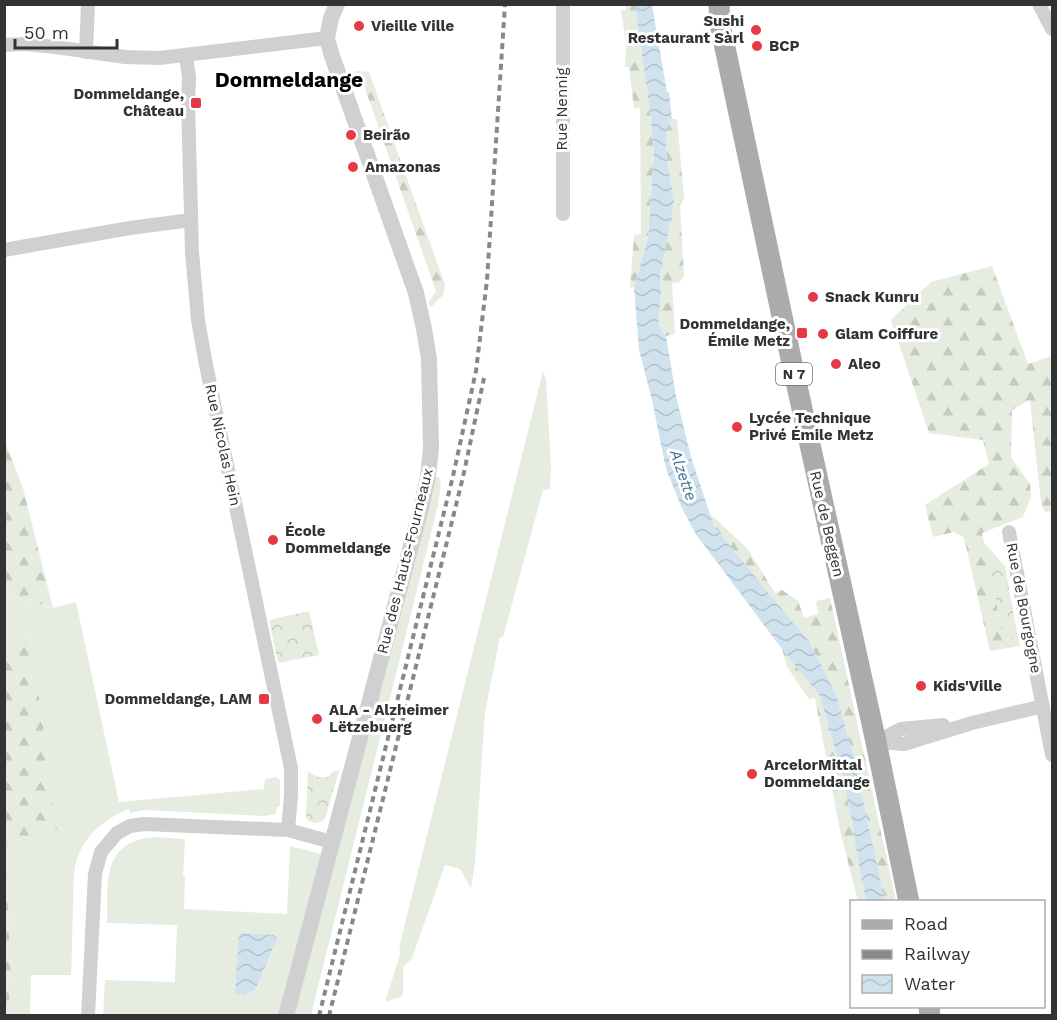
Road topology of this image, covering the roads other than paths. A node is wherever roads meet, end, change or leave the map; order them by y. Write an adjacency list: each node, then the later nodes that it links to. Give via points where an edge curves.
1 (88, 4): 9 (street)
2 (337, 4): 7 (street)
3 (563, 4): 11 (street, Rue Nennig)
4 (719, 4): 16 (main road, Rue de Beggen / N 7, via 720,24 793,368)
5 (1039, 4): 6 (street)
6 (1053, 29)
7 (327, 38): 10 (street); 19 (street, Rue des Hauts-Fourneaux, via 416,293 429,359 431,448 421,508)
8 (4, 45): 9 (street)
9 (86, 52): 10 (street, via 125,57)
10 (186, 56): 12 (street, Rue Nicolas Hein)
11 (563, 214)
12 (191, 220): 13 (street); 18 (street, Rue Nicolas Hein, via 198,320 206,365 291,768)
13 (4, 250)
14 (1009, 532): 15 (street, Rue de Bourgogne)
15 (1043, 706): 16 (street, via 904,744); 17 (street, Rue de Bourgogne)
16 (876, 742): 20 (main road, Rue de Beggen / N 7)
17 (1053, 755)
18 (288, 830): 19 (street); 21 (street, via 144,824 117,833 100,852 95,874)
19 (332, 842): 22 (street, Rue des Hauts-Fourneaux)
20 (909, 900)
21 (88, 1016)
22 (286, 1016)

